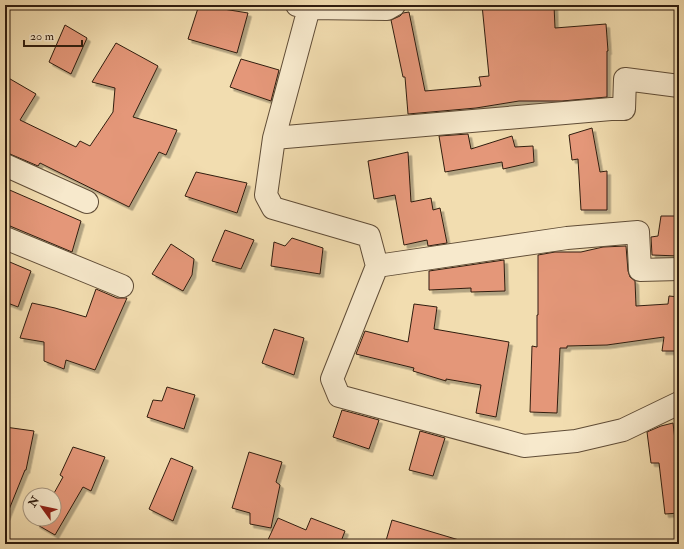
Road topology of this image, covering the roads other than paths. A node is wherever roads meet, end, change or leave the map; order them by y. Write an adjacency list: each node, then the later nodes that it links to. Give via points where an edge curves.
1 (394, 5): 2 (street, via 386,9)
2 (303, 6): 4 (street)
3 (679, 86): 4 (street, via 625,79 624,109)
4 (274, 138): 8 (street, via 266,195 273,208 369,236)
5 (5, 165): 6 (street)
6 (87, 202)
7 (5, 238): 10 (street)
8 (377, 266): 9 (street, via 567,238 638,232 640,270); 11 (street, via 332,379 339,396 524,446 576,442 623,430)
9 (679, 269)
10 (122, 286)
11 (679, 403)

